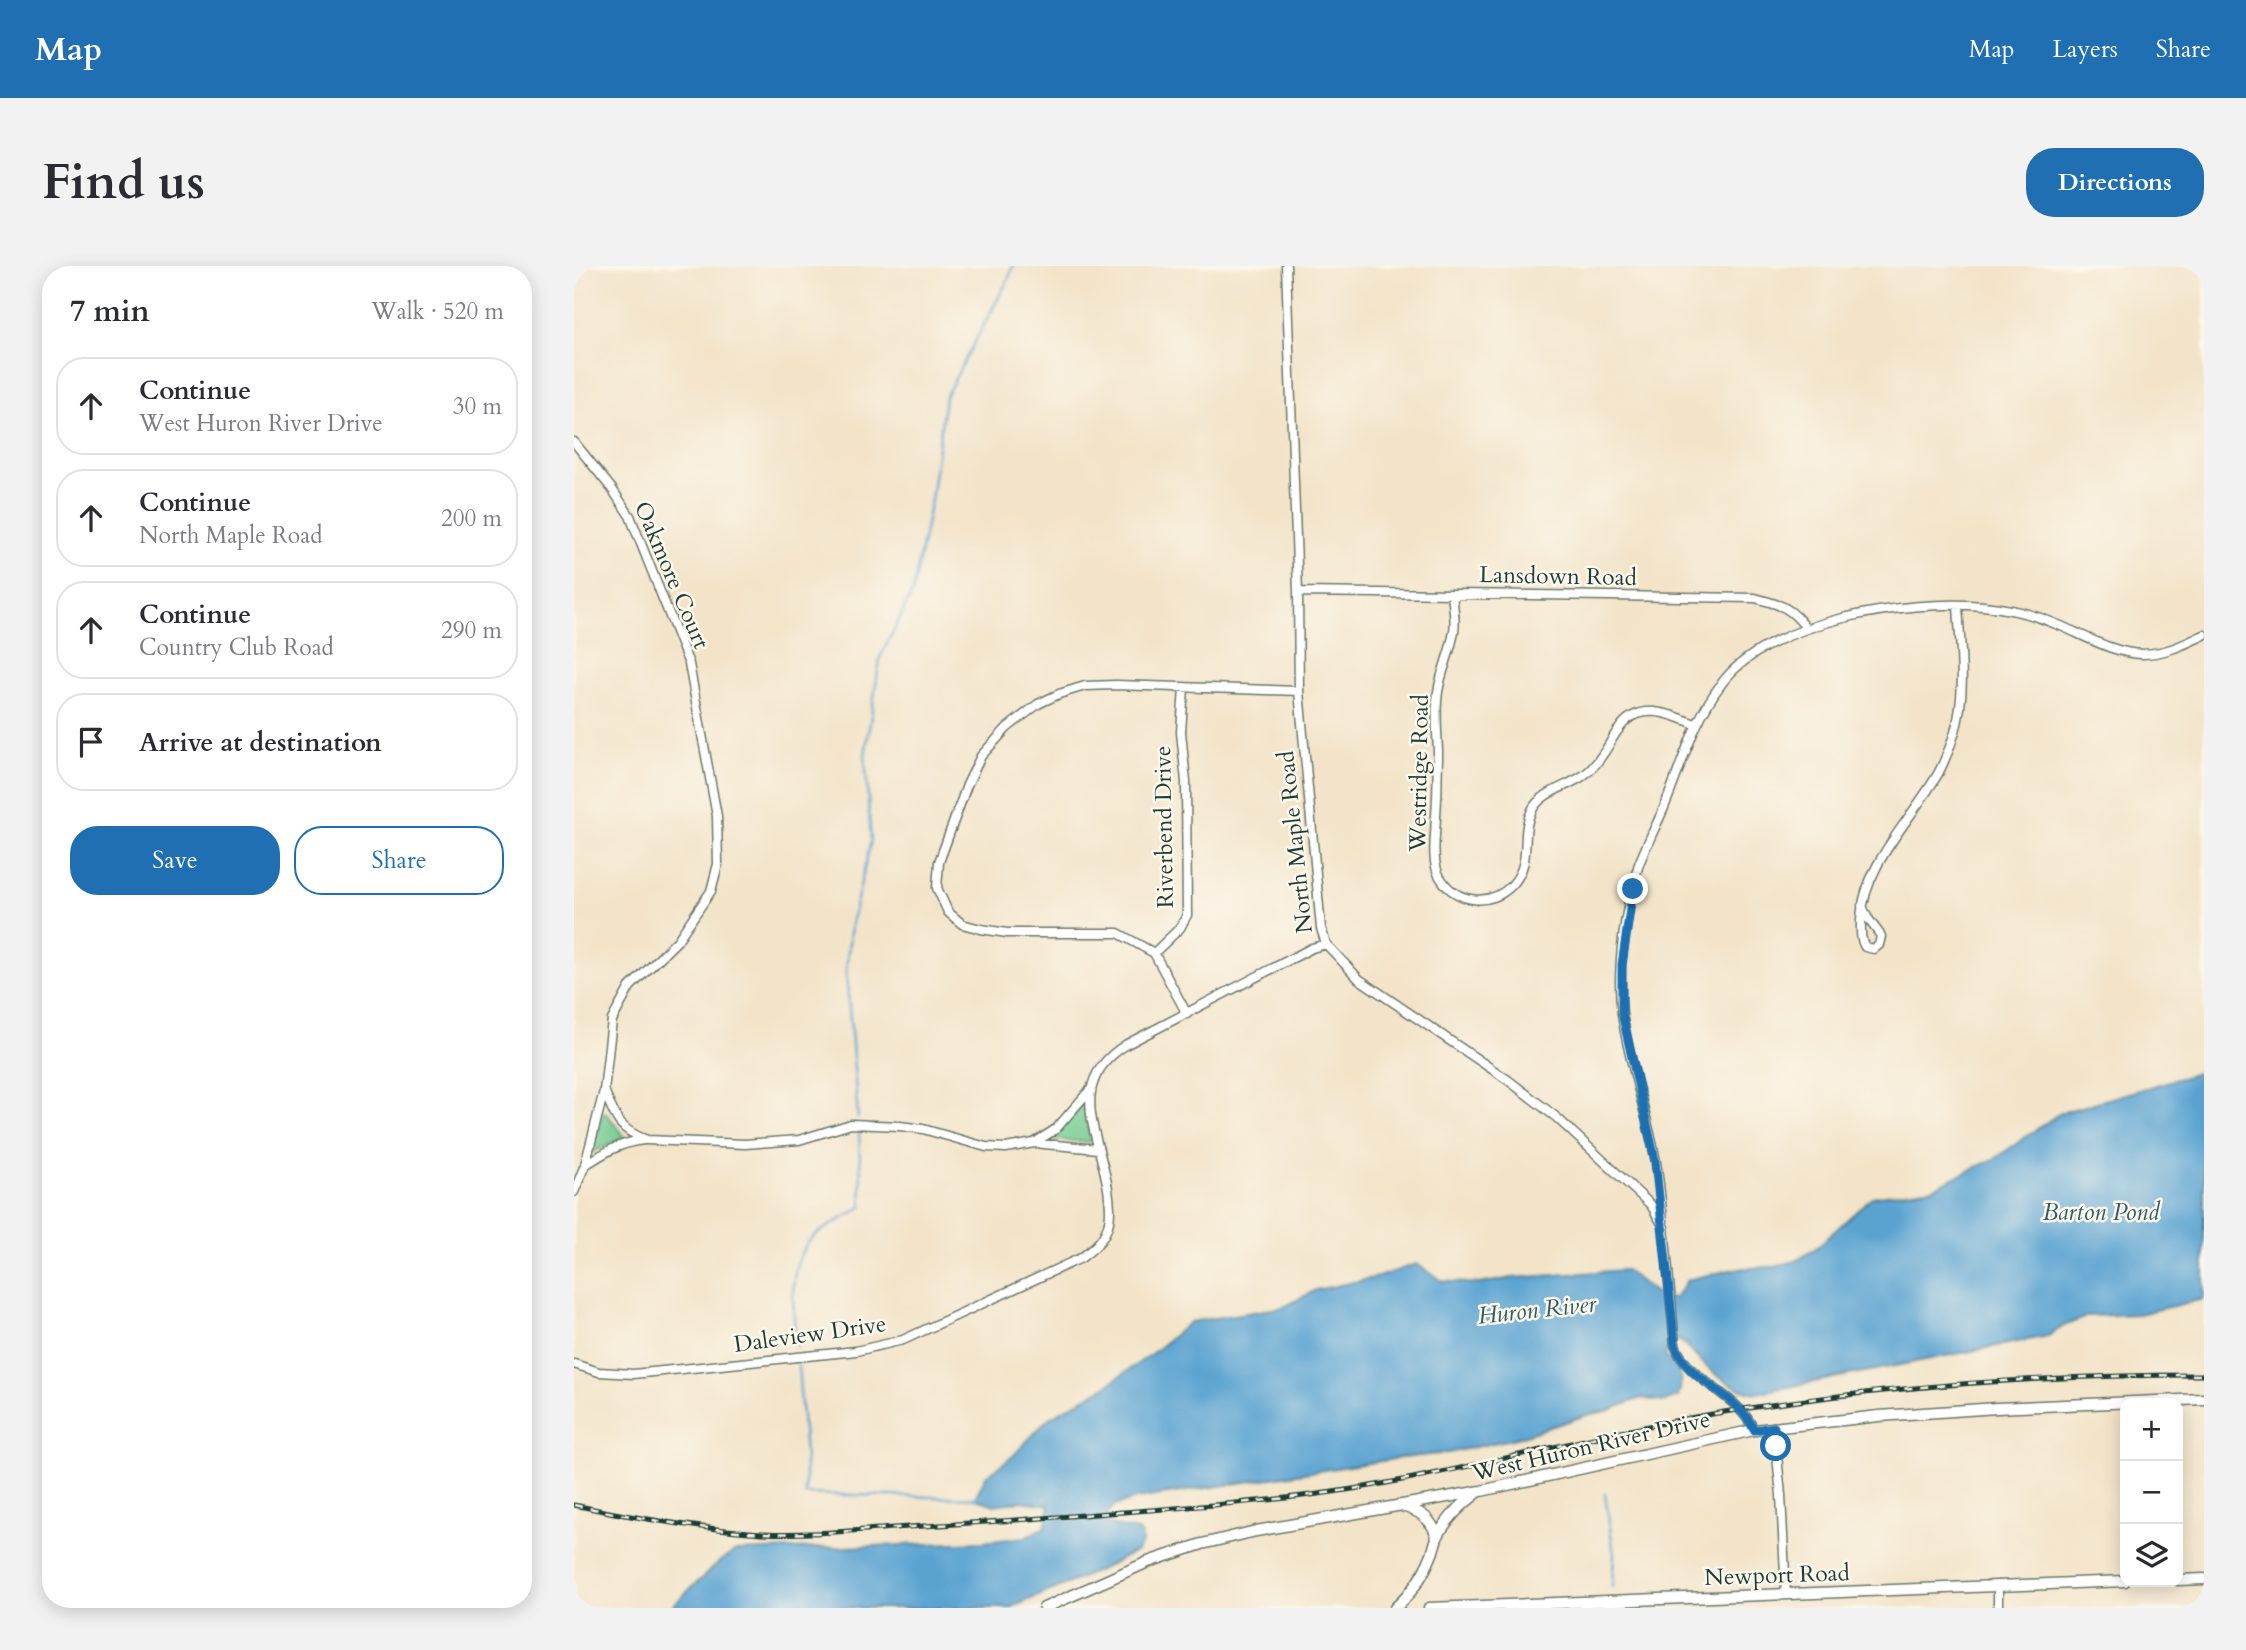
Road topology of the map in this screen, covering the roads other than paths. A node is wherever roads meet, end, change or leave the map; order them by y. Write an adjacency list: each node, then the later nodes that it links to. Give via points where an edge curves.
1 (1286, 266): 3 (street, North Maple Road)
2 (574, 442): 15 (street, Oakmore Court, via 630,516 689,664 717,816 718,864 711,891 677,941 630,987 619,1005 608,1036)
3 (1298, 592): 4 (street, Lansdown Road); 9 (street, North Maple Road)
4 (1452, 594): 6 (street, Lansdown Road, via 1755,598 1793,611); 10 (street, Westridge Road, via 1455,629 1436,711 1434,850 1438,875 1461,896 1489,900 1509,888 1525,866 1532,810 1542,798 1585,775 1629,717 1658,711)
5 (1958, 605): 6 (street, via 1869,612); 7 (street, via 2020,612 2130,652 2172,649); 11 (street, via 1962,685 1954,735 1939,771 1884,854)
6 (1806, 628): 10 (street, via 1739,663)
7 (2204, 635)
8 (1184, 687): 9 (street); 13 (street, Riverbend Drive, via 1181,732 1187,915); 13 (street, via 1085,686 1038,704 981,756 939,862 937,888 948,912 962,924 1007,933 1118,933)
9 (1299, 691): 12 (street, North Maple Road, via 1320,921)
10 (1695, 724): 22 (street, via 1639,864 1622,965 1622,1013 1655,1160)
11 (1862, 906): 11 (street, via 1881,936 1874,949 1862,944)
12 (1326, 944): 14 (street); 22 (street, North Maple Road, via 1359,979 1556,1117 1642,1195)
13 (1154, 953): 14 (street)
14 (1187, 1014): 16 (street, via 1113,1053 1100,1067)
15 (604, 1091): 17 (street, via 621,1126); 20 (street)
16 (1089, 1091): 18 (street, via 1056,1129); 19 (street, Daleview Drive)
17 (647, 1140): 18 (street, via 745,1144 799,1140 851,1124 923,1129 986,1147); 20 (street, via 612,1148)
18 (1034, 1143): 19 (street)
19 (1098, 1149): 23 (street, Daleview Drive, via 1111,1208 1107,1230 1097,1246 1081,1258 903,1340 856,1351 633,1374 599,1372)
20 (585, 1165): 21 (street)
21 (574, 1192)
22 (1664, 1227): 26 (street, North Maple Road, via 1675,1345 1685,1365 1731,1400)
23 (574, 1364)
24 (2204, 1399): 25 (street, West Huron River Drive, via 1997,1408)
25 (1774, 1427): 26 (street, West Huron River Drive); 34 (street)
26 (1754, 1430): 27 (street, West Huron River Drive)
27 (1481, 1491): 28 (street, West Huron River Drive); 29 (street, via 1460,1506)
28 (1394, 1505): 29 (street, via 1429,1519); 35 (street, West Huron River Drive, via 1202,1544)
29 (1437, 1538): 36 (street, via 1419,1579)
30 (2204, 1579): 31 (street)
31 (2183, 1580)
32 (2120, 1581): 33 (street, Newport Road)
33 (1998, 1585): 34 (street, Newport Road); 38 (street)
34 (1786, 1594): 37 (street, Newport Road)
35 (1044, 1608)
36 (1395, 1608)
37 (1429, 1608)
38 (1998, 1608)

